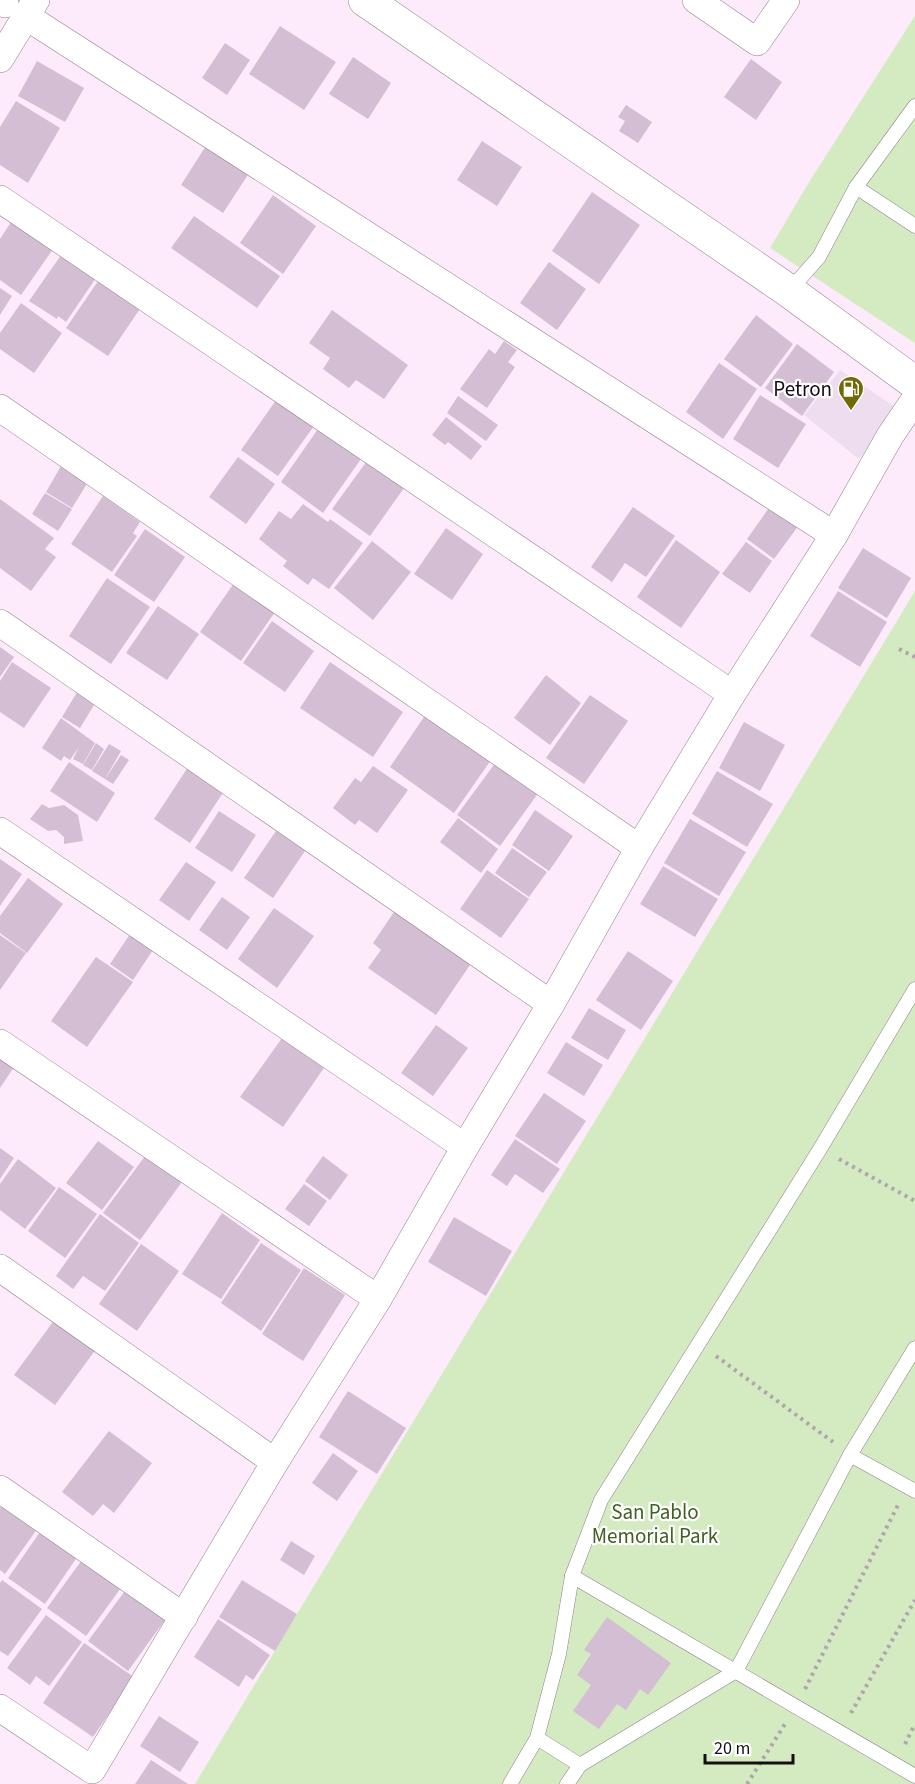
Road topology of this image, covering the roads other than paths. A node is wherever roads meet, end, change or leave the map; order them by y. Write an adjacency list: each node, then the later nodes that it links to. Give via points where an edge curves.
1 (696, 0): 2 (street, via 757,42)
2 (786, 0)
3 (368, 1): 10 (street)
4 (17, 6): 5 (street); 14 (street)
5 (0, 59)
6 (915, 106): 7 (lane)
7 (856, 187): 9 (lane); 10 (lane, via 819,257)
8 (0, 199): 16 (street)
9 (915, 226)
10 (789, 291): 11 (street)
11 (915, 382)
12 (915, 399): 14 (street)
13 (0, 408): 18 (street)
14 (834, 535): 16 (street)
15 (0, 623): 20 (street)
16 (732, 694): 18 (street)
17 (0, 831): 22 (street)
18 (639, 848): 20 (street)
19 (915, 989): 30 (lane, via 602,1500)
20 (551, 1004): 22 (street)
21 (0, 1043): 24 (street)
22 (465, 1147): 24 (street)
23 (0, 1268): 27 (street)
24 (378, 1299): 27 (street)
25 (915, 1348): 26 (lane)
26 (850, 1455): 29 (lane); 32 (lane)
27 (275, 1462): 31 (street)
28 (0, 1489): 31 (street)
29 (911, 1489)
30 (572, 1575): 32 (lane); 34 (lane, via 559,1654)
31 (184, 1617): 33 (street, via 92,1770)
32 (736, 1671): 35 (lane); 36 (lane)
33 (0, 1708)
34 (537, 1738): 35 (lane); 37 (lane)
35 (580, 1765): 38 (lane)
36 (915, 1776)
37 (510, 1784)
38 (567, 1784)

